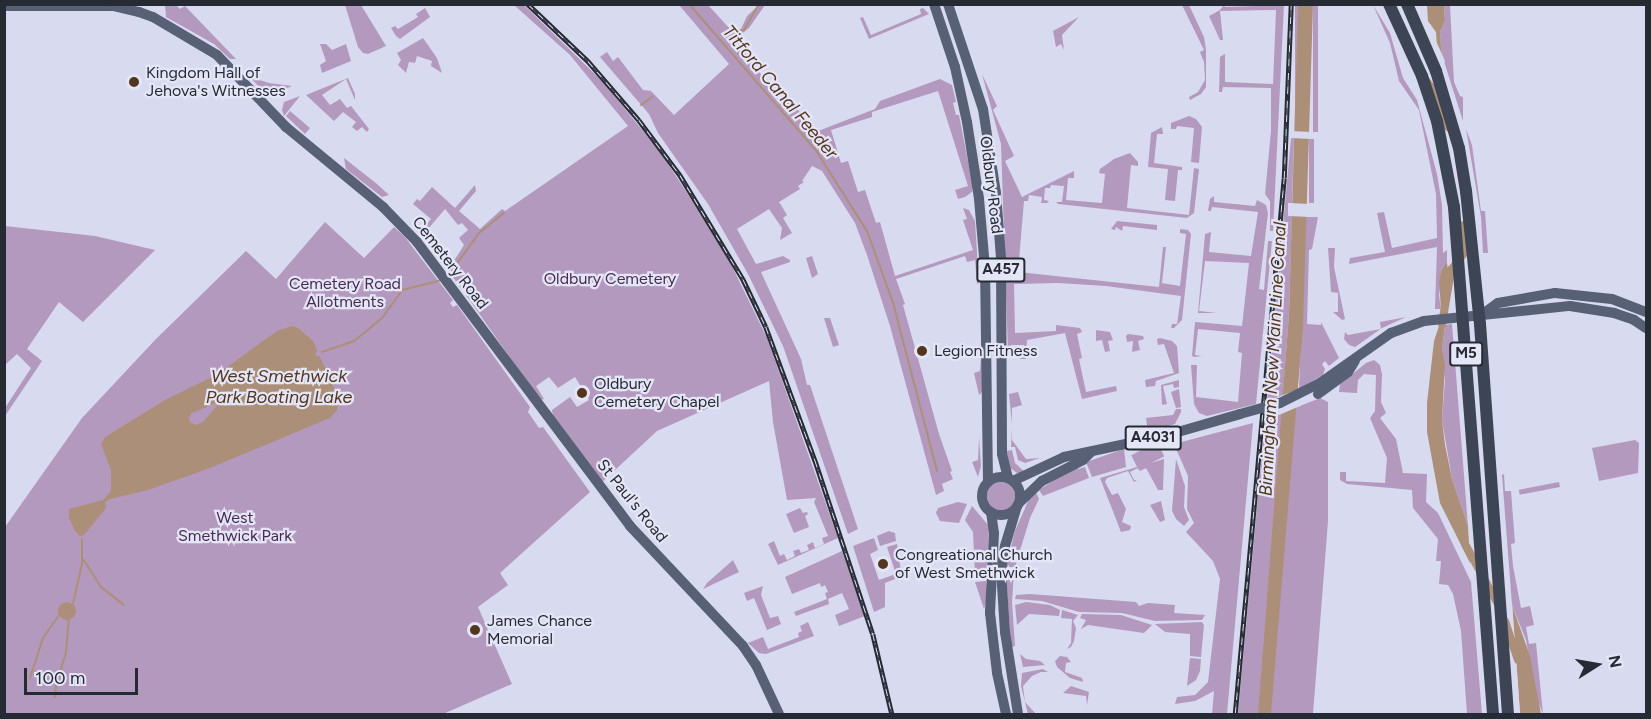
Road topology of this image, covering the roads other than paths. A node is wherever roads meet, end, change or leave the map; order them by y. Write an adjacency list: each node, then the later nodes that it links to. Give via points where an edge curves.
1 (934, 4): 7 (main road, Oldbury Road / A457)
2 (948, 4): 6 (main road, Oldbury Road / A457)
3 (1389, 4): 22 (highway, M5, bridge, via 1422,76 1437,121 1454,207)
4 (1407, 4): 23 (highway, M5, bridge, via 1436,71 1459,148 1466,191 1480,324)
5 (4, 6): 13 (main road, Cemetery Road, via 113,6 153,17 218,55 286,127 414,238)
6 (969, 64): 7 (main road, via 964,67); 15 (main road, Oldbury Road / A457, via 983,109 996,194 1001,258 1002,454)
7 (968, 122): 16 (main road, Oldbury Road / A457, via 986,267)
8 (1555, 293): 9 (main road, via 1558,302); 10 (main road, A4031, via 1612,299); 11 (main road, A4031, via 1498,303)
9 (1570, 306): 11 (main road, A4031); 12 (main road, A4031, via 1614,313)
10 (1647, 312)
11 (1484, 313): 14 (main road, A4031, bridge, via 1413,324 1391,333 1355,361 1342,366 1319,389 1280,403 1240,417)
12 (1647, 328)
13 (543, 412): 19 (main road, St Paul's Road, via 630,526 756,664)
14 (1091, 452): 15 (main road, A4031, via 1064,457); 17 (main road, A4031, via 1042,482)
15 (1011, 480): 16 (main road, via 997,477); 17 (main road, via 1019,490)
16 (988, 482): 18 (main road, via 982,498)
17 (1018, 504): 18 (main road, via 1005,514); 21 (main road, via 1001,570 1005,632)
18 (991, 512): 20 (main road, via 991,622)
19 (779, 714)
20 (1006, 714)
21 (1018, 714)
22 (1493, 714)
23 (1508, 714)

